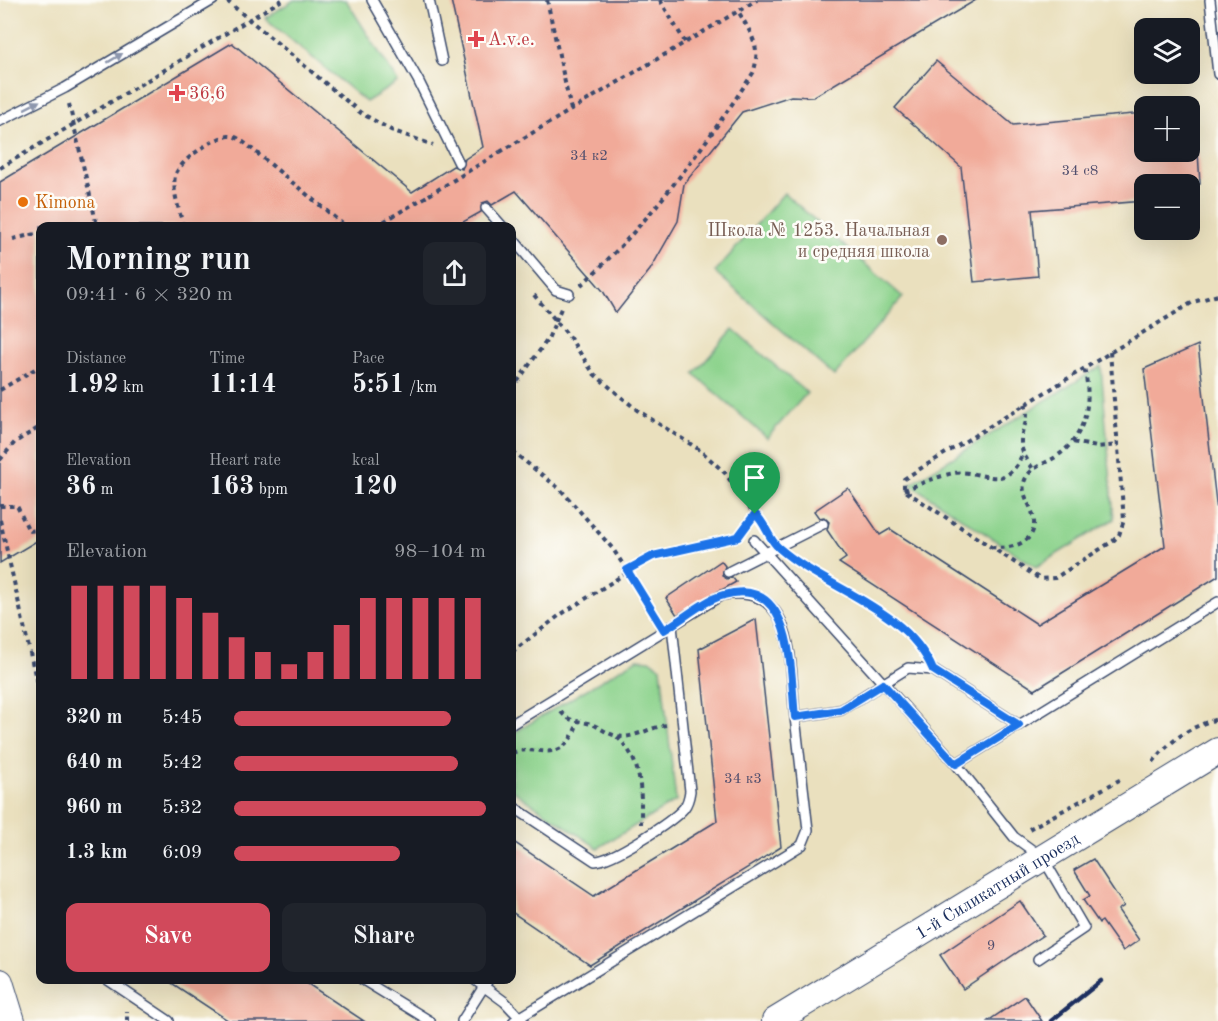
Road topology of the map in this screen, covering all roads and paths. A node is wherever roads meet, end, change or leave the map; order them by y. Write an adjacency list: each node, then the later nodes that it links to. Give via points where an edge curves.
1 (213, 0): 15 (lane, one-way to 1)
2 (226, 0): 11 (path)
3 (282, 0): 11 (path)
4 (372, 0): 19 (lane)
5 (429, 0): 13 (lane)
6 (547, 0): 16 (path)
7 (757, 0): 10 (path)
8 (1210, 0): 14 (lane)
9 (662, 1): 12 (path)
10 (738, 11): 12 (path); 31 (path, via 757,47 753,73 642,225)
11 (249, 20): 18 (path); 19 (path, via 361,113 391,130)
12 (685, 42): 16 (path)
13 (442, 62)
14 (1218, 74)
15 (65, 88): 17 (lane, one-way to 15); 18 (path)
16 (571, 110): 26 (path, bridge)
17 (0, 121)
18 (74, 125): 21 (path); 23 (path)
19 (454, 152): 20 (lane)
20 (459, 163)
21 (0, 168)
22 (486, 208): 27 (lane)
23 (96, 222)
24 (182, 222): 25 (path, via 174,187 176,174 188,158 220,138 231,136)
25 (340, 222)
26 (383, 222)
27 (498, 222)
28 (36, 234): 29 (path)
29 (13, 239)
30 (516, 243): 32 (lane, via 556,290)
31 (591, 277)
32 (567, 294): 35 (path)
33 (1218, 294): 36 (path, via 1193,302)
34 (534, 295): 35 (path)
35 (556, 322): 39 (path); 51 (path, via 594,374 637,410 700,450 725,473)
36 (1110, 352): 38 (path); 44 (path)
37 (36, 368): 40 (path)
38 (1084, 368): 41 (path); 43 (path, via 1089,399 1080,433)
39 (516, 384)
40 (0, 390)
41 (1025, 404): 45 (path, via 1029,417 1022,438); 49 (path, via 904,479)
42 (36, 429): 47 (path, via 15,442)
43 (1072, 441): 44 (path, via 1097,447); 48 (path, via 1057,456)
44 (1118, 445): 57 (path, via 1124,520 1113,542 1055,578 1046,579 1032,575)
45 (1023, 452): 48 (path); 49 (path, via 1017,465 1002,476 982,478 957,472)
46 (516, 454): 59 (path, via 561,490)
47 (0, 460)
48 (1033, 469): 57 (path, via 1024,483 1024,495 1032,513 1031,532 1014,548)
49 (904, 490): 57 (path)
50 (0, 506): 54 (path, via 17,506 24,527)
51 (755, 514): 56 (path); 59 (path, via 738,537 653,556)
52 (0, 520): 65 (path)
53 (823, 524): 56 (lane)
54 (36, 531)
55 (754, 540): 58 (lane)
56 (777, 547): 58 (lane); 64 (path, via 909,633)
57 (990, 547)
58 (766, 552): 60 (lane); 66 (lane)
59 (627, 570): 62 (path); 63 (path)
60 (728, 572)
61 (1218, 602): 73 (lane)
62 (668, 628): 67 (lane); 68 (lane, via 722,595 739,592 764,599 781,618 786,634); 72 (lane)
63 (516, 649)
64 (933, 670): 66 (lane, via 908,668); 73 (lane)
65 (36, 679)
66 (883, 684): 68 (lane, via 841,710); 78 (lane)
67 (553, 698): 70 (lane); 71 (path, via 562,713)
68 (795, 717): 90 (lane, via 808,830 802,844)
69 (1218, 719): 77 (path, via 1201,723 1171,741)
70 (516, 721)
71 (578, 722): 74 (path); 76 (path, via 561,747 541,753)
72 (683, 724): 74 (path); 82 (lane, via 689,799 674,817)
73 (1019, 725): 78 (lane)
74 (616, 736): 82 (path, via 637,764)
75 (1218, 751): 83 (street, 1-й Силикатный проезд)
76 (516, 752)
77 (1152, 763)
78 (956, 764): 81 (lane)
79 (1132, 773): 81 (path)
80 (516, 809): 82 (lane, via 595,861 609,858)
81 (1014, 837): 83 (lane)
82 (641, 838)
83 (1043, 858): 84 (lane, via 1084,928); 95 (street, 1-й Силикатный проезд)
84 (1038, 959)
85 (0, 982): 91 (street)
86 (114, 984): 92 (lane)
87 (370, 984): 93 (lane)
88 (485, 984): 94 (lane)
89 (488, 984): 90 (lane)
90 (519, 1020)
91 (12, 1021)
92 (169, 1021)
93 (430, 1021)
94 (462, 1021)
95 (775, 1021)

